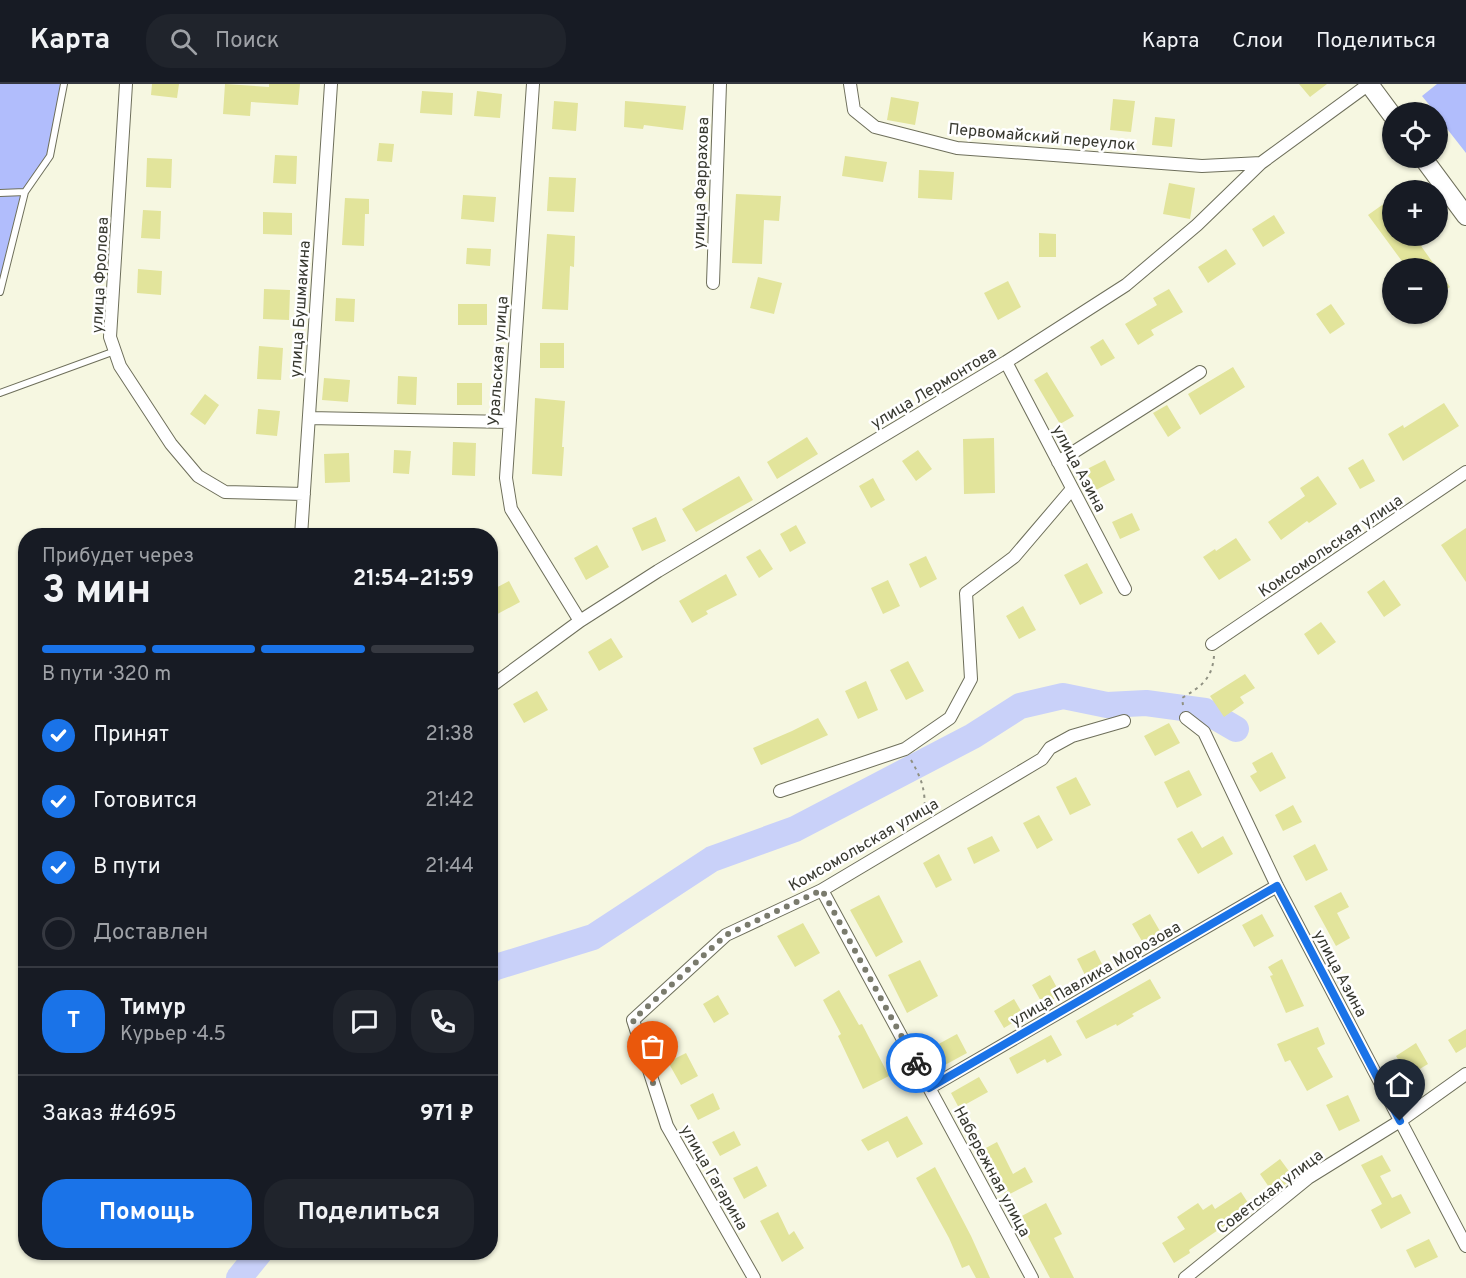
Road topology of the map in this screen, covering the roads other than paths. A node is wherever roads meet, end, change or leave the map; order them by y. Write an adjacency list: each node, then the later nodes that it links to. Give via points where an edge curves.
1 (64, 84): 11 (lane, via 50,156)
2 (126, 84): 16 (street, улица Фролова, via 110,337)
3 (331, 84): 20 (street, улица Бушмакина)
4 (533, 84): 21 (street, Уральская улица)
5 (720, 84): 14 (street, улица Фаррахова)
6 (850, 84): 9 (street, Первомайский переулок, via 854,110 875,127 957,148 1202,166)
7 (1369, 84): 8 (street); 9 (street, улица Лермонтова)
8 (1382, 102)
9 (1261, 163): 17 (street, улица Лермонтова, via 1197,225 1126,285)
10 (1430, 168): 13 (street)
11 (25, 192): 12 (lane); 15 (lane)
12 (0, 193)
13 (1466, 216)
14 (713, 283)
15 (0, 292)
16 (115, 351): 19 (lane); 25 (street, улица Фролова, via 120,366 171,444 198,476 225,492)
17 (1006, 362): 22 (street, улица Азина); 28 (street, улица Лермонтова)
18 (1200, 372): 22 (street)
19 (0, 393)
20 (309, 418): 21 (street); 25 (street, улица Бушмакина)
21 (509, 422): 28 (street, Уральская улица, via 506,478 510,509)
22 (1058, 462): 24 (street, улица Азина)
23 (1466, 472): 29 (street, Комсомольская улица)
24 (1072, 489): 27 (street, улица Азина); 33 (street, via 1014,557 966,593 971,679 950,718 905,749)
25 (304, 494): 26 (street, улица Бушмакина)
26 (302, 528)
27 (1125, 589)
28 (580, 621): 30 (street, улица Лермонтова)
29 (1212, 645)
30 (498, 681)
31 (1186, 718): 34 (street, улица Азина, via 1204,732)
32 (1124, 721): 35 (street, Комсомольская улица, via 1072,736 1050,748 1042,759)
33 (780, 791)
34 (1277, 886): 38 (street, улица Павлика Морозова); 39 (street, улица Азина)
35 (822, 890): 36 (street, Комсомольская улица, via 726,935); 38 (street, Набережная улица)
36 (633, 1020): 41 (street, улица Гагарина, via 666,1126)
37 (1466, 1074): 39 (street, Советская улица)
38 (929, 1088): 42 (street, Набережная улица)
39 (1400, 1121): 40 (street, улица Азина); 43 (street, Советская улица, via 1308,1178)
40 (1466, 1246)
41 (754, 1278)
42 (1032, 1278)
43 (1185, 1278)

